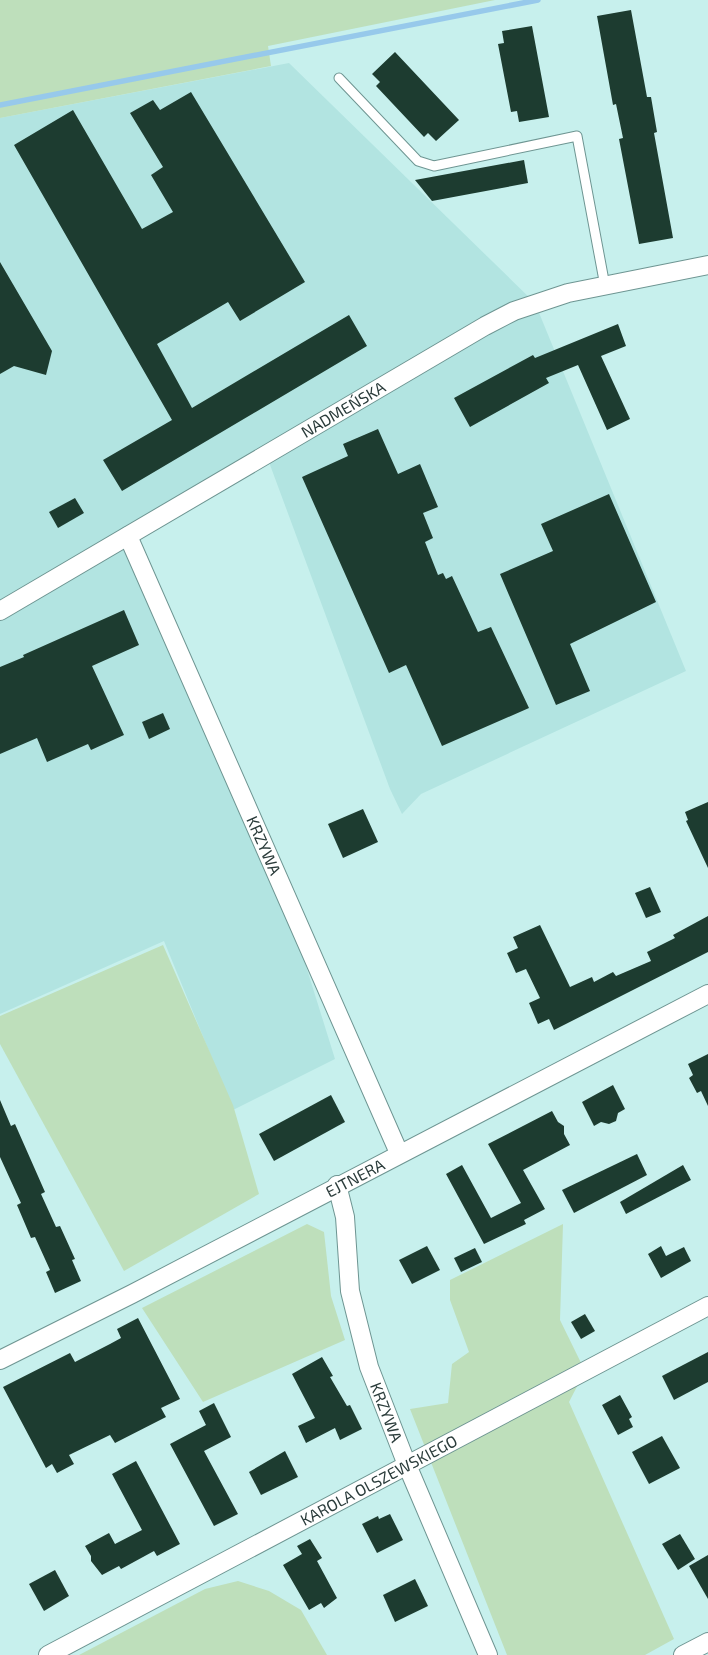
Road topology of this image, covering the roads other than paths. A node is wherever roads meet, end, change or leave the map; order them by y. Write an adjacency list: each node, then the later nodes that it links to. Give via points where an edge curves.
1 (339, 78): 3 (lane, via 418,161 434,166 576,136)
2 (708, 265): 3 (street, NADMEŃSKA)
3 (605, 286): 4 (street, NADMEŃSKA, via 540,301 492,322)
4 (128, 536): 5 (street, NADMEŃSKA); 7 (street, KRZYWA)
5 (0, 611)
6 (708, 994): 7 (street, EJTNERA)
7 (399, 1154): 8 (street, EJTNERA)
8 (337, 1185): 10 (street, EJTNERA); 11 (street, KRZYWA, via 345,1217 350,1291 368,1367)
9 (708, 1306): 11 (street, KAROLA OLSZEWSKIEGO)
10 (0, 1360)
11 (407, 1465): 13 (street, KAROLA OLSZEWSKIEGO); 14 (street, KRZYWA)
12 (708, 1642): 15 (street)
13 (48, 1655)
14 (488, 1655)
15 (683, 1655)

